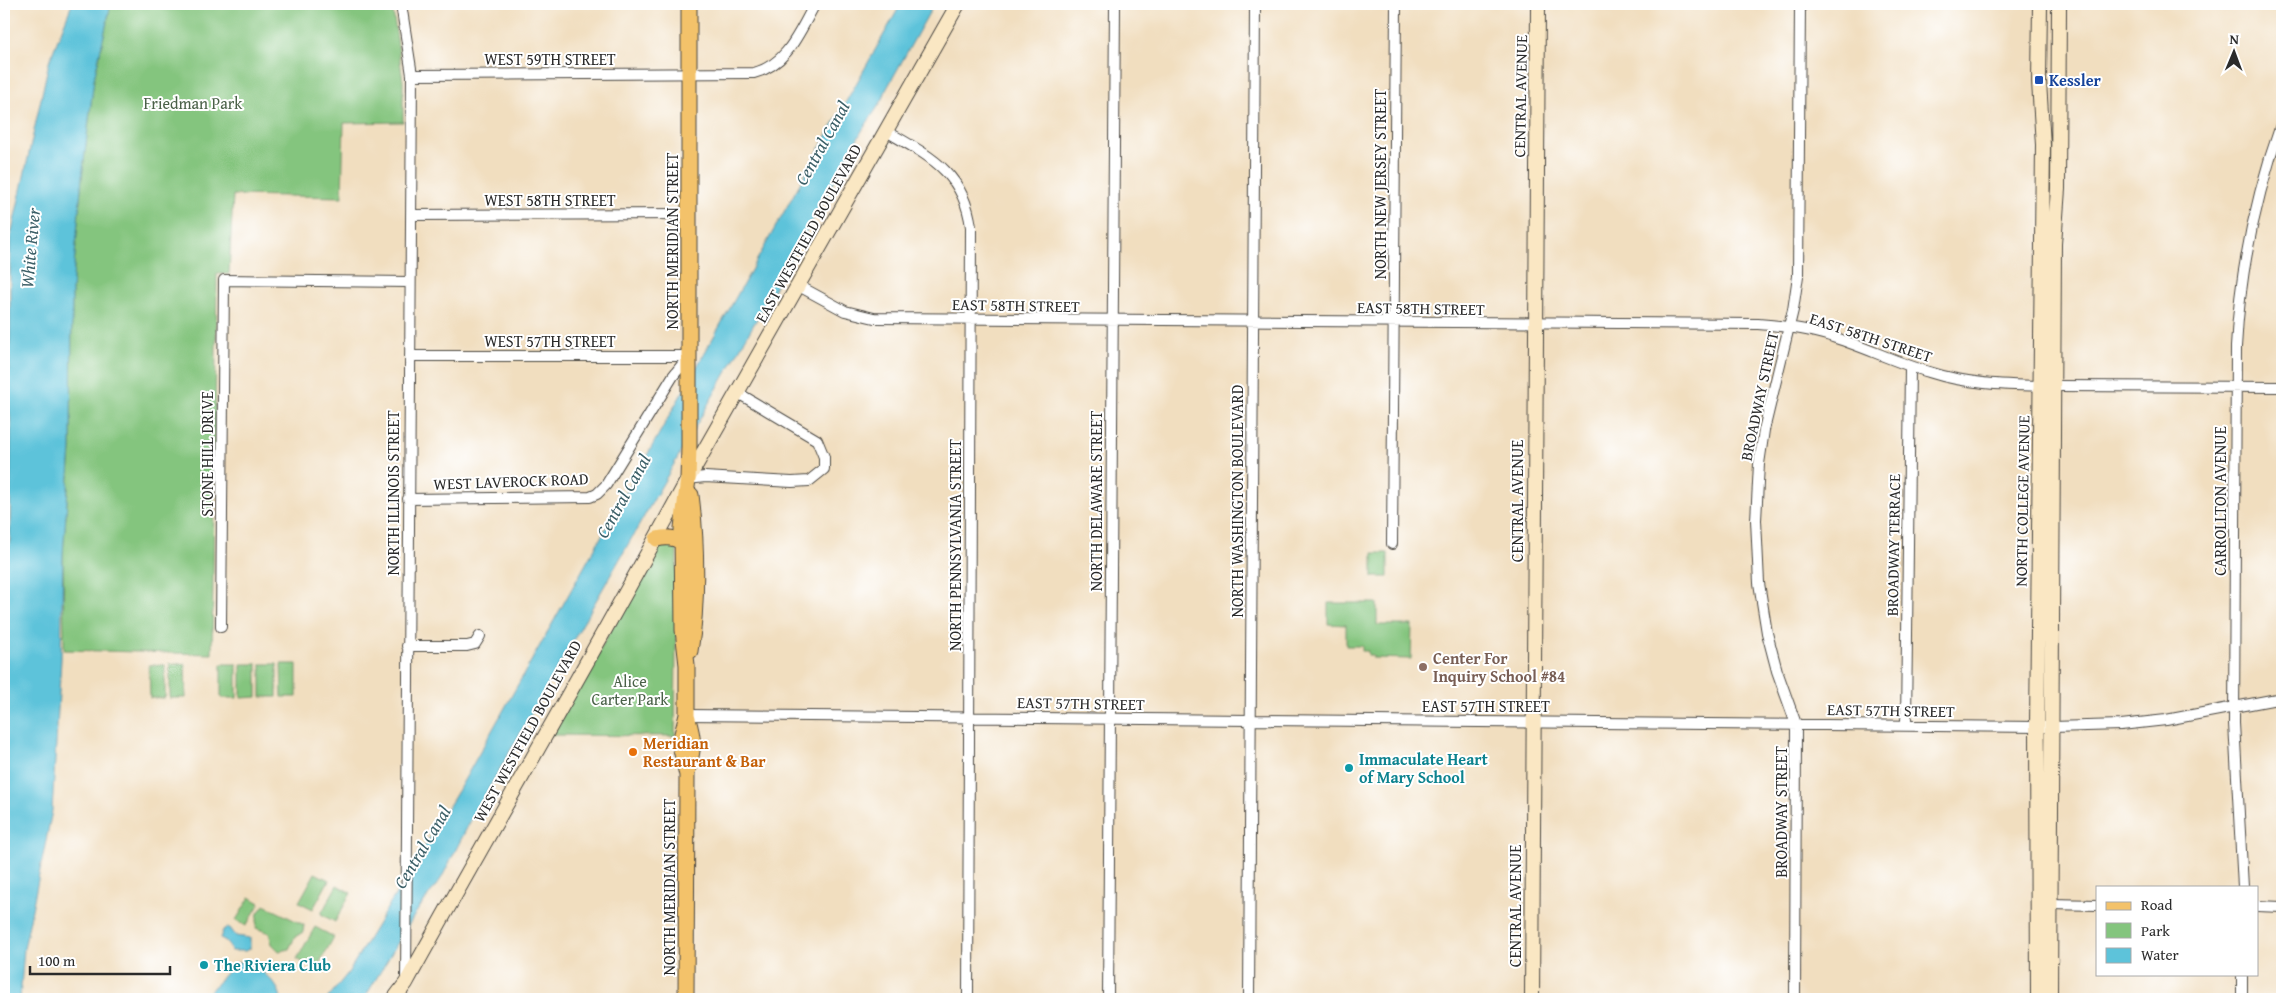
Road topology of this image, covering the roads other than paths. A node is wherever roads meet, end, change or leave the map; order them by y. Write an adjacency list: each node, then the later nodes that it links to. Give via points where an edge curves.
1 (401, 4): 13 (street, NORTH ILLINOIS STREET)
2 (689, 4): 12 (main road, NORTH MERIDIAN STREET)
3 (815, 4): 12 (street, WEST 59TH STREET, via 789,50 774,65 746,74)
4 (958, 4): 15 (main road, EAST WESTFIELD BOULEVARD)
5 (1115, 4): 21 (street, NORTH DELAWARE STREET)
6 (1255, 4): 22 (street, NORTH WASHINGTON BOULEVARD)
7 (1396, 4): 23 (street, NORTH NEW JERSEY STREET)
8 (1538, 4): 24 (main road, CENTRAL AVENUE)
9 (1800, 4): 25 (street, BROADWAY STREET, via 1799,258)
10 (2040, 4): 29 (main road, NORTH COLLEGE AVENUE, via 2039,82)
11 (2058, 4): 29 (main road, NORTH COLLEGE AVENUE, via 2058,189)
12 (689, 73): 13 (street, WEST 59TH STREET); 16 (main road, NORTH MERIDIAN STREET)
13 (412, 75): 17 (street, NORTH ILLINOIS STREET)
14 (2282, 122): 30 (street, CARROLLTON AVENUE, via 2261,187 2246,254 2238,316)
15 (886, 131): 19 (main road, EAST WESTFIELD BOULEVARD); 20 (street, NORTH PENNSYLVANIA STREET, via 937,162 955,181 964,197 972,231)
16 (690, 214): 17 (street, WEST 58TH STREET); 27 (main road, NORTH MERIDIAN STREET)
17 (411, 215): 18 (street, NORTH ILLINOIS STREET)
18 (410, 282): 26 (street, NORTH ILLINOIS STREET); 38 (street, STONE HILL DRIVE, via 224,280)
19 (799, 286): 20 (street, EAST 58TH STREET, via 857,315); 32 (main road, EAST WESTFIELD BOULEVARD)
20 (971, 320): 21 (street, EAST 58TH STREET); 45 (street, NORTH PENNSYLVANIA STREET)
21 (1112, 320): 22 (street, EAST 58TH STREET); 46 (street, NORTH DELAWARE STREET)
22 (1253, 321): 23 (street, EAST 58TH STREET); 47 (street, NORTH WASHINGTON BOULEVARD)
23 (1394, 322): 24 (street, EAST 58TH STREET); 37 (street, NORTH NEW JERSEY STREET)
24 (1535, 323): 25 (street, EAST 58TH STREET, via 1745,323); 48 (main road, CENTRAL AVENUE)
25 (1789, 327): 28 (street, EAST 58TH STREET, via 1835,337); 49 (street, BROADWAY STREET, via 1763,436 1756,531 1767,633)
26 (410, 356): 27 (street, WEST 57TH STREET); 34 (street, NORTH ILLINOIS STREET)
27 (690, 356): 33 (main road, NORTH MERIDIAN STREET); 34 (street, WEST LAVEROCK ROAD, via 673,376 597,494 590,497)
28 (1910, 366): 29 (street, EAST 58TH STREET, via 1983,384); 50 (street, BROADWAY TERRACE)
29 (2048, 386): 30 (street, EAST 58TH STREET); 51 (main road, NORTH COLLEGE AVENUE); 52 (main road, NORTH COLLEGE AVENUE)
30 (2235, 387): 31 (street, EAST 58TH STREET); 43 (street, CARROLLTON AVENUE)
31 (2282, 387)
32 (738, 393): 33 (main road, EAST WESTFIELD BOULEVARD); 33 (street, via 817,440 824,457 824,470 809,481)
33 (688, 479): 35 (main road, WEST WESTFIELD BOULEVARD); 36 (main road, NORTH MERIDIAN STREET); 41 (main road, NORTH MERIDIAN STREET, via 694,519 694,629)
34 (408, 499): 40 (street, NORTH ILLINOIS STREET)
35 (657, 539): 36 (main road, via 667,537); 59 (main road, WEST WESTFIELD BOULEVARD)
36 (682, 543): 41 (main road, NORTH MERIDIAN STREET, via 683,630)
37 (1392, 544)
38 (221, 627)
39 (480, 636): 40 (street, via 475,644 466,646)
40 (407, 646): 59 (street, NORTH ILLINOIS STREET)
41 (688, 665): 44 (main road, NORTH MERIDIAN STREET)
42 (2282, 698): 43 (street, EAST 57TH STREET)
43 (2234, 708): 52 (street, EAST 57TH STREET, via 2121,725); 53 (street, CARROLLTON AVENUE)
44 (687, 715): 45 (street, EAST 57TH STREET); 61 (main road, NORTH MERIDIAN STREET, via 694,749 687,775)
45 (970, 717): 46 (street, EAST 57TH STREET); 62 (street, NORTH PENNSYLVANIA STREET)
46 (1110, 718): 47 (street, EAST 57TH STREET); 63 (street, NORTH DELAWARE STREET)
47 (1250, 719): 48 (street, EAST 57TH STREET); 64 (street, NORTH WASHINGTON BOULEVARD)
48 (1534, 722): 49 (street, EAST 57TH STREET); 65 (main road, CENTRAL AVENUE)
49 (1796, 724): 50 (street, EAST 57TH STREET); 66 (street, BROADWAY STREET)
50 (1906, 725): 51 (street, EAST 57TH STREET)
51 (2037, 726): 52 (street, EAST 57TH STREET); 67 (main road, NORTH COLLEGE AVENUE)
52 (2052, 727): 54 (main road, NORTH COLLEGE AVENUE)
53 (2243, 886)
54 (2050, 904): 55 (street); 68 (main road, NORTH COLLEGE AVENUE)
55 (2096, 905)
56 (2258, 906): 57 (street)
57 (2282, 906)
58 (2242, 976): 69 (street)
59 (406, 983): 60 (main road, WEST WESTFIELD BOULEVARD)
60 (394, 999)
61 (686, 999)
62 (968, 999)
63 (1108, 999)
64 (1249, 999)
65 (1532, 999)
66 (1795, 999)
67 (2038, 999)
68 (2050, 999)
69 (2242, 999)

